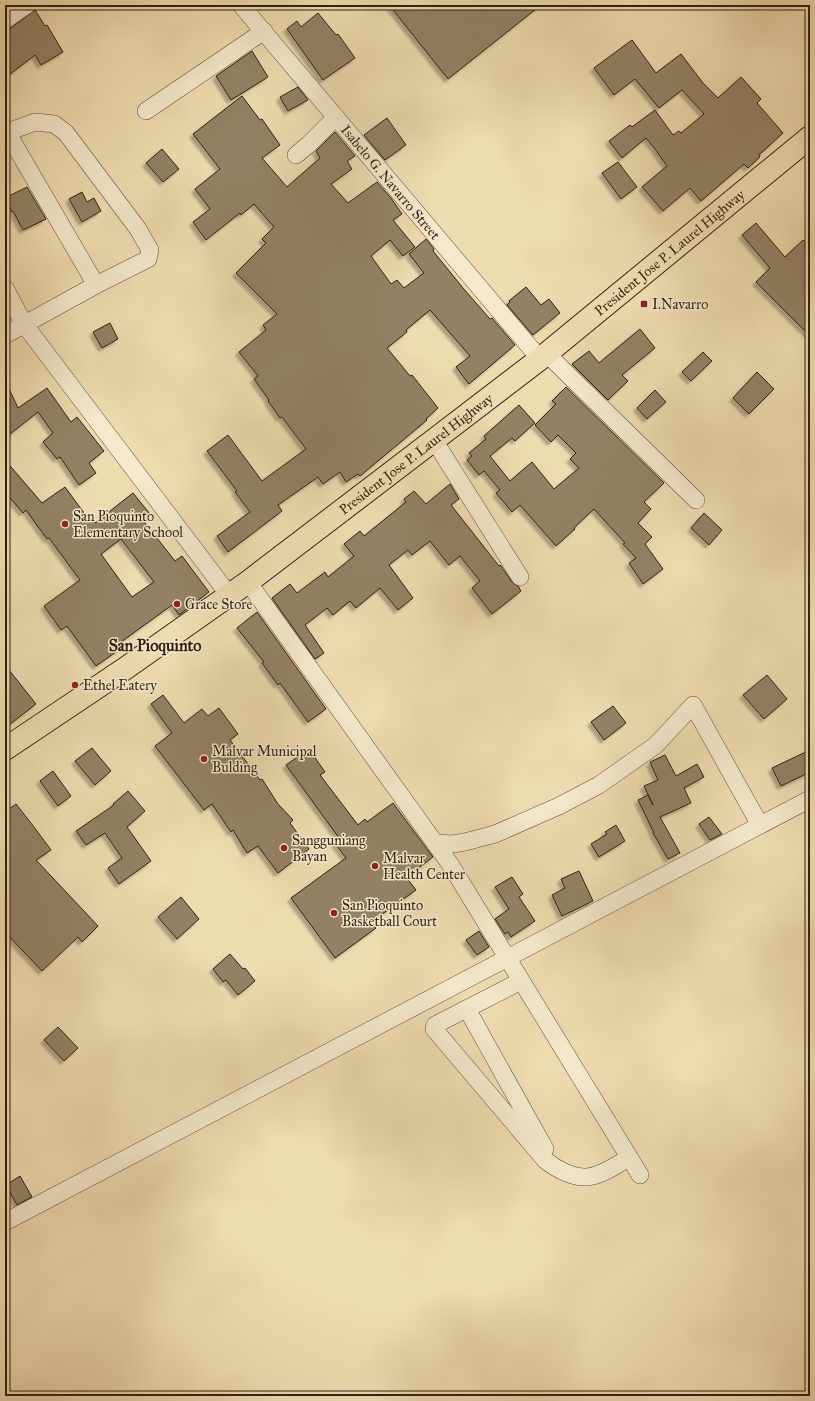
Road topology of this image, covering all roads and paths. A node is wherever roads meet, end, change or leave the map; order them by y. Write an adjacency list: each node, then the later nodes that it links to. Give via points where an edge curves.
1 (27, 5): 3 (street)
2 (241, 5): 4 (street, Isabelo G. Navarro Street)
3 (5, 20)
4 (264, 32): 5 (street); 6 (street, Isabelo G. Navarro Street)
5 (146, 111)
6 (336, 117): 9 (street); 14 (street, Isabelo G. Navarro Street)
7 (6, 133): 10 (street); 10 (street, via 35,122 54,124 66,133 138,229 150,250 148,259)
8 (810, 137): 14 (highway, President Jose P. Laurel Highway)
9 (296, 155)
10 (96, 284): 12 (street)
11 (5, 288): 12 (street)
12 (24, 324): 13 (street); 19 (street)
13 (5, 335)
14 (544, 356): 15 (highway, President Jose P. Laurel Highway); 16 (street, Isabelo G. Navarro Street)
15 (434, 440): 17 (street); 18 (highway, President Jose P. Laurel Highway)
16 (696, 500)
17 (520, 577)
18 (248, 582): 19 (highway, President Jose P. Laurel Highway); 23 (street)
19 (229, 595): 20 (highway, President Jose P. Laurel Highway)
20 (5, 749)
21 (810, 799): 22 (street)
22 (760, 825): 23 (street, via 693,705 656,745 599,785 495,834 452,844); 24 (street)
23 (435, 843): 24 (street)
24 (507, 958): 25 (street); 30 (street)
25 (521, 981): 26 (street); 27 (street)
26 (467, 1009): 28 (street); 28 (street, via 435,1026 434,1029 545,1160)
27 (629, 1158): 28 (street, via 601,1173 587,1177); 29 (street)
28 (556, 1168)
29 (640, 1175)
30 (5, 1222)

